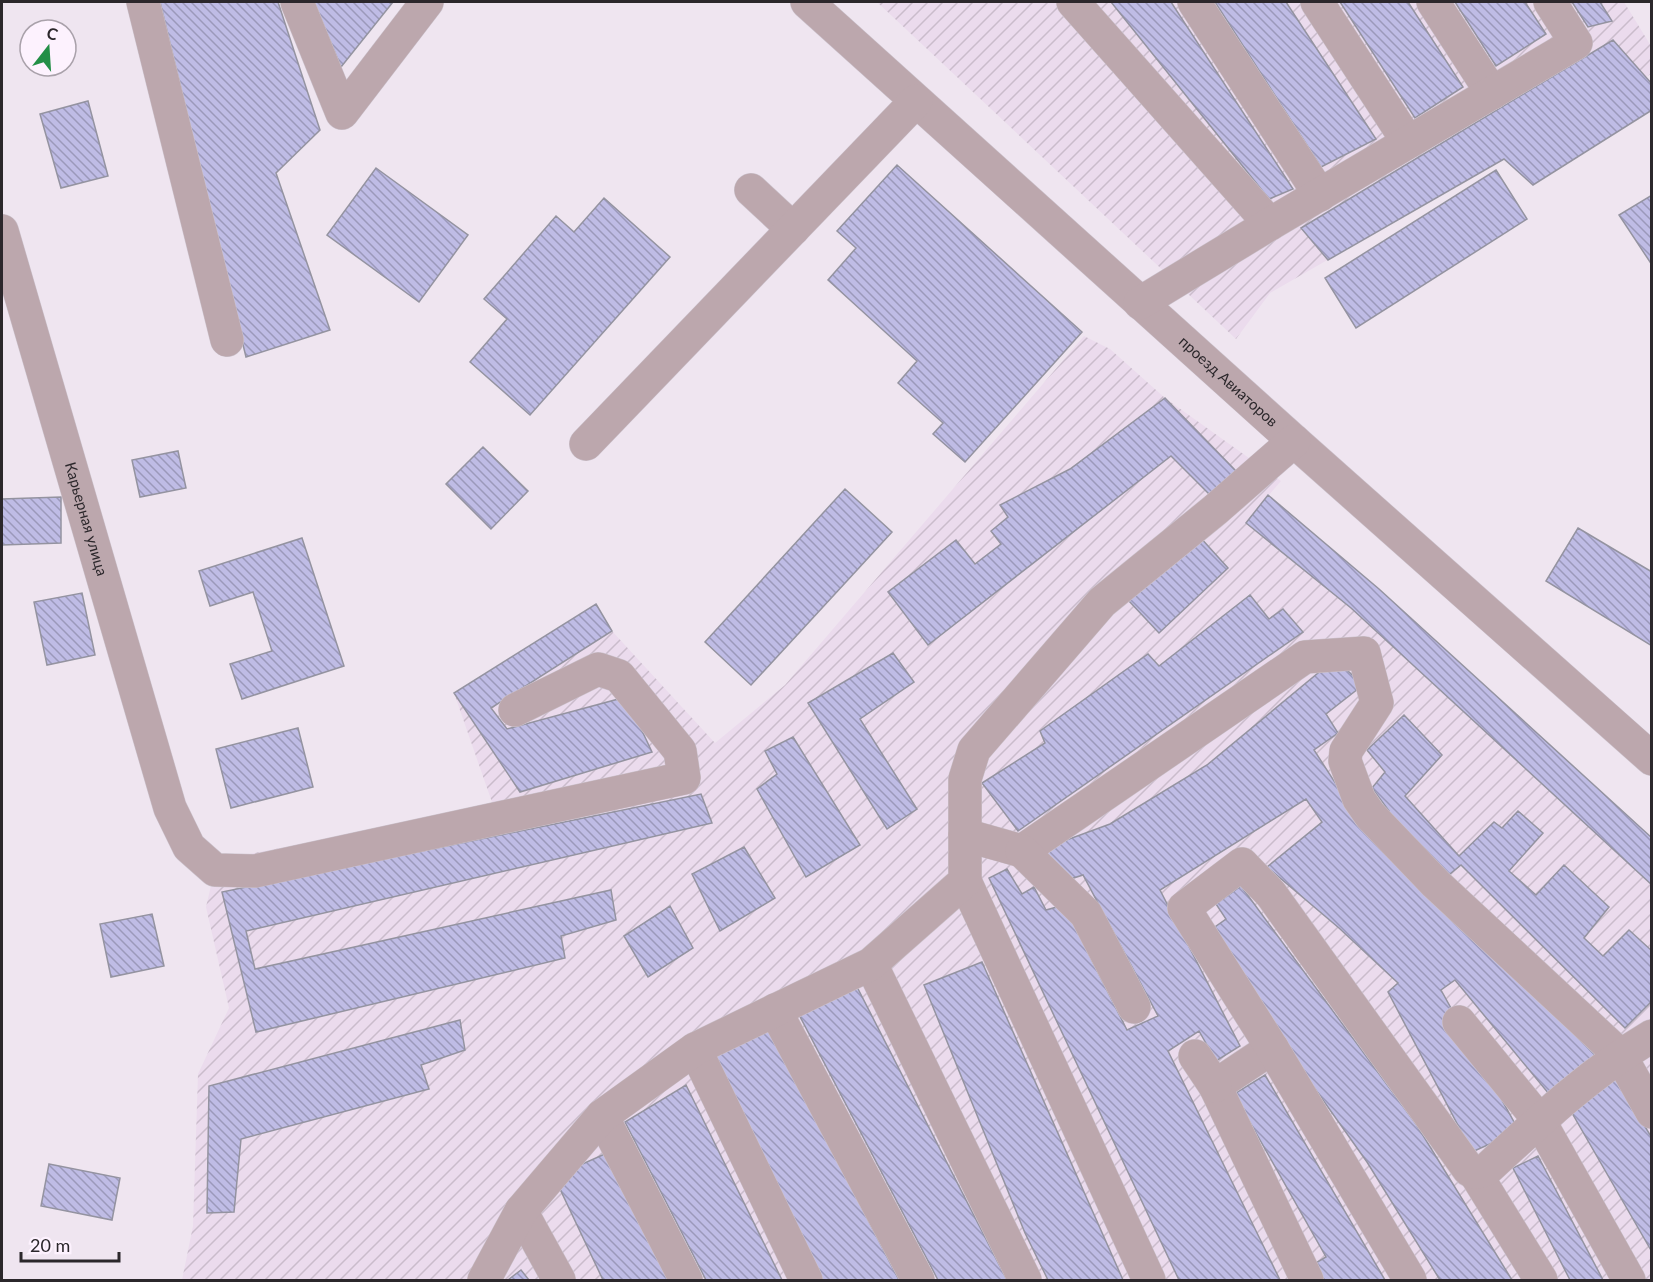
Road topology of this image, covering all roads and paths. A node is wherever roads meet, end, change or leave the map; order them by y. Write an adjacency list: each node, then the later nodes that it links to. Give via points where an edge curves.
1 (143, 2): 19 (street)
2 (297, 2): 3 (street, via 342,112)
3 (427, 2)
4 (807, 2): 11 (street, проезд Авиаторов)
5 (1073, 2): 15 (street)
6 (1194, 2): 14 (street)
7 (1317, 2): 12 (street)
8 (1433, 2): 10 (street)
9 (1550, 2): 10 (street, via 1576,43)
10 (1492, 93): 12 (street)
11 (916, 101): 16 (street); 18 (street, проезд Авиаторов)
12 (1408, 142): 14 (street)
13 (751, 190): 16 (street)
14 (1320, 195): 15 (street)
15 (1270, 224): 18 (street)
16 (793, 229): 21 (street)
17 (2, 231): 22 (street, Карьерная улица, via 170,808 189,847 215,870 255,871 684,778 680,751 620,676 598,669)
18 (1140, 303): 20 (street, проезд Авиаторов)
19 (227, 340)
20 (1294, 441): 23 (street, проезд Авиаторов); 24 (street, via 1102,602 974,750 965,779)
21 (586, 444)
22 (514, 710)
23 (1652, 759)
24 (965, 835): 25 (street); 26 (street)
25 (1022, 851): 28 (street, via 1086,914); 34 (street, via 1305,657 1364,653 1377,703 1346,751 1345,761 1359,799 1436,884)
26 (965, 881): 27 (street); 48 (street)
27 (871, 964): 29 (street); 47 (street)
28 (1134, 1007)
29 (775, 1010): 33 (street); 46 (street)
30 (1459, 1022): 39 (street)
31 (1652, 1036): 34 (street)
32 (1272, 1048): 36 (street); 40 (street, via 1184,908 1242,864 1271,894 1469,1170); 50 (street)
33 (694, 1049): 38 (street); 45 (street)
34 (1620, 1055): 37 (street); 39 (street)
35 (1195, 1056): 36 (street)
36 (1215, 1086): 49 (street)
37 (1652, 1112)
38 (602, 1116): 41 (street); 44 (street)
39 (1539, 1120): 40 (street, via 1487,1169); 52 (street)
40 (1475, 1173): 51 (street)
41 (521, 1211): 42 (street); 43 (street)
42 (484, 1281)
43 (559, 1281)
44 (686, 1281)
45 (806, 1281)
46 (918, 1281)
47 (1025, 1281)
48 (1149, 1281)
49 (1307, 1281)
50 (1410, 1281)
51 (1541, 1281)
52 (1629, 1281)

